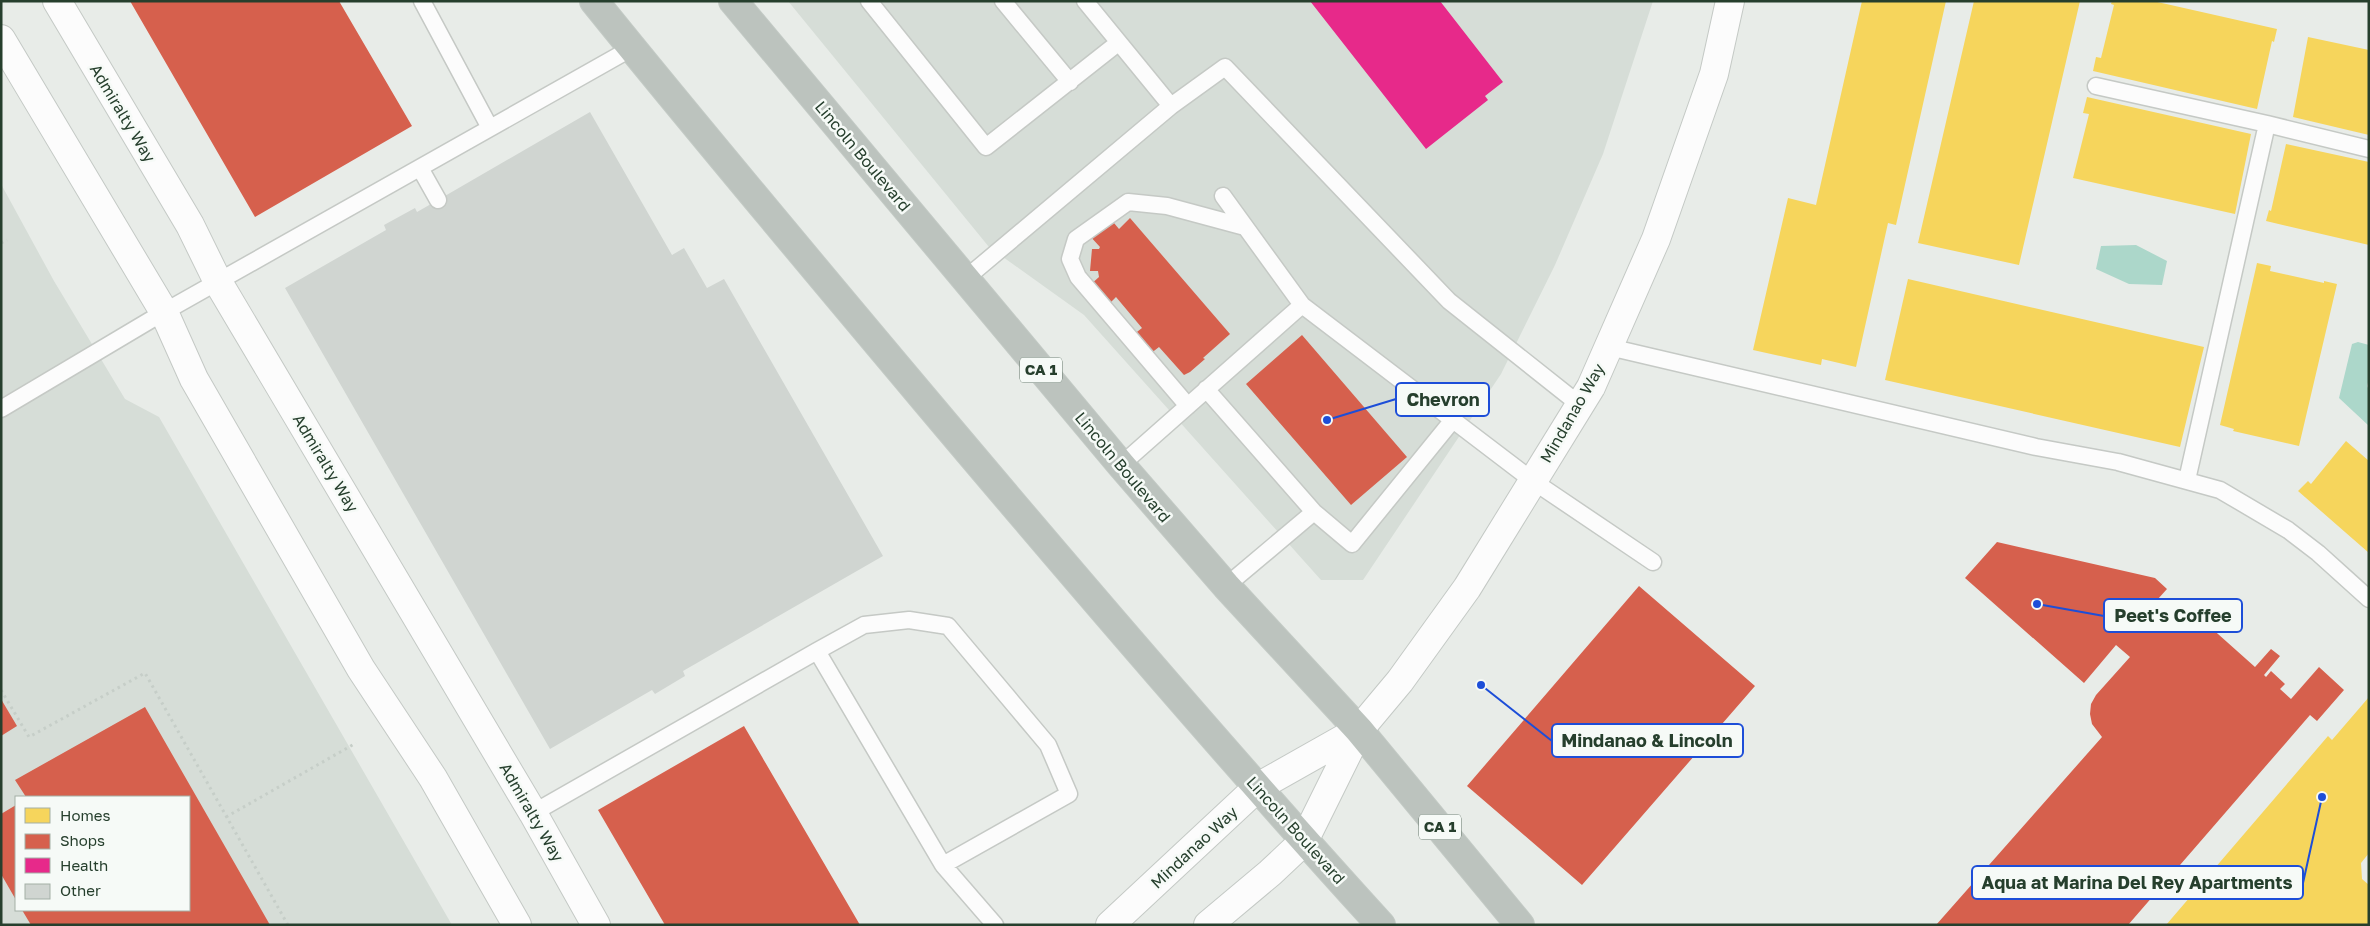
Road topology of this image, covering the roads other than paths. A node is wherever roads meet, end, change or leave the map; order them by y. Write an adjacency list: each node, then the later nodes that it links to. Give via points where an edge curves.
1 (57, 1): 23 (street, Admiralty Way, via 190,225)
2 (422, 1): 16 (lane)
3 (594, 1): 11 (highway, Lincoln Boulevard)
4 (733, 1): 22 (highway, Lincoln Boulevard / CA 1)
5 (869, 1): 12 (lane, via 986,147)
6 (1003, 1): 12 (lane)
7 (1085, 1): 10 (lane)
8 (1730, 1): 26 (street, Mindanao Way, via 1714,74 1656,239)
9 (1, 39): 25 (street)
10 (1118, 42): 12 (lane); 14 (lane)
11 (632, 48): 16 (lane); 41 (highway, Lincoln Boulevard, via 1027,521)
12 (1070, 82)
13 (2096, 86): 15 (lane)
14 (1171, 106): 22 (lane); 28 (lane, via 1225,67 1449,302)
15 (2267, 124): 17 (lane); 33 (lane)
16 (490, 128): 18 (lane)
17 (2369, 149)
18 (420, 168): 20 (lane); 23 (lane)
19 (1222, 196): 21 (lane)
20 (438, 200)
21 (1245, 226): 24 (lane); 29 (lane, via 1167,206 1128,202 1076,239 1070,259 1078,277)
22 (964, 279): 32 (highway, Lincoln Boulevard / CA 1)
23 (218, 282): 25 (lane); 42 (street, Admiralty Way)
24 (1302, 305): 27 (lane); 31 (lane)
25 (164, 312): 30 (lane); 45 (street, via 194,379 356,661 433,778)
26 (1609, 347): 28 (street, Mindanao Way); 33 (lane)
27 (1206, 389): 29 (lane); 35 (lane)
28 (1580, 405): 34 (street, Mindanao Way)
29 (1188, 406): 32 (lane)
30 (1, 409)
31 (1452, 421): 34 (lane); 35 (lane, via 1352,544)
32 (1120, 465): 37 (highway, Lincoln Boulevard / CA 1)
33 (2187, 480): 38 (lane, via 2220,490 2288,530)
34 (1533, 481): 36 (lane); 40 (street, Mindanao Way, via 1467,588 1400,681)
35 (1314, 512): 37 (lane)
36 (1653, 562)
37 (1226, 586): 40 (highway, Lincoln Boulevard / CA 1)
38 (2369, 599)
39 (817, 651): 42 (lane); 44 (lane); 44 (lane, via 864,625 909,620 948,626 1048,745 1069,794)
40 (1359, 730): 41 (street, Mindanao Way); 43 (street, Mindanao Way); 51 (highway, Lincoln Boulevard / CA 1)
41 (1258, 787): 43 (highway, Lincoln Boulevard); 48 (street, Mindanao Way)
42 (533, 813): 46 (street, Admiralty Way)
43 (1304, 841): 49 (street, Mindanao Way); 50 (highway, Lincoln Boulevard)
44 (943, 865): 47 (lane)
45 (517, 925)
46 (596, 925)
47 (995, 925)
48 (1110, 925)
49 (1208, 925)
50 (1381, 925)
51 (1520, 925)

